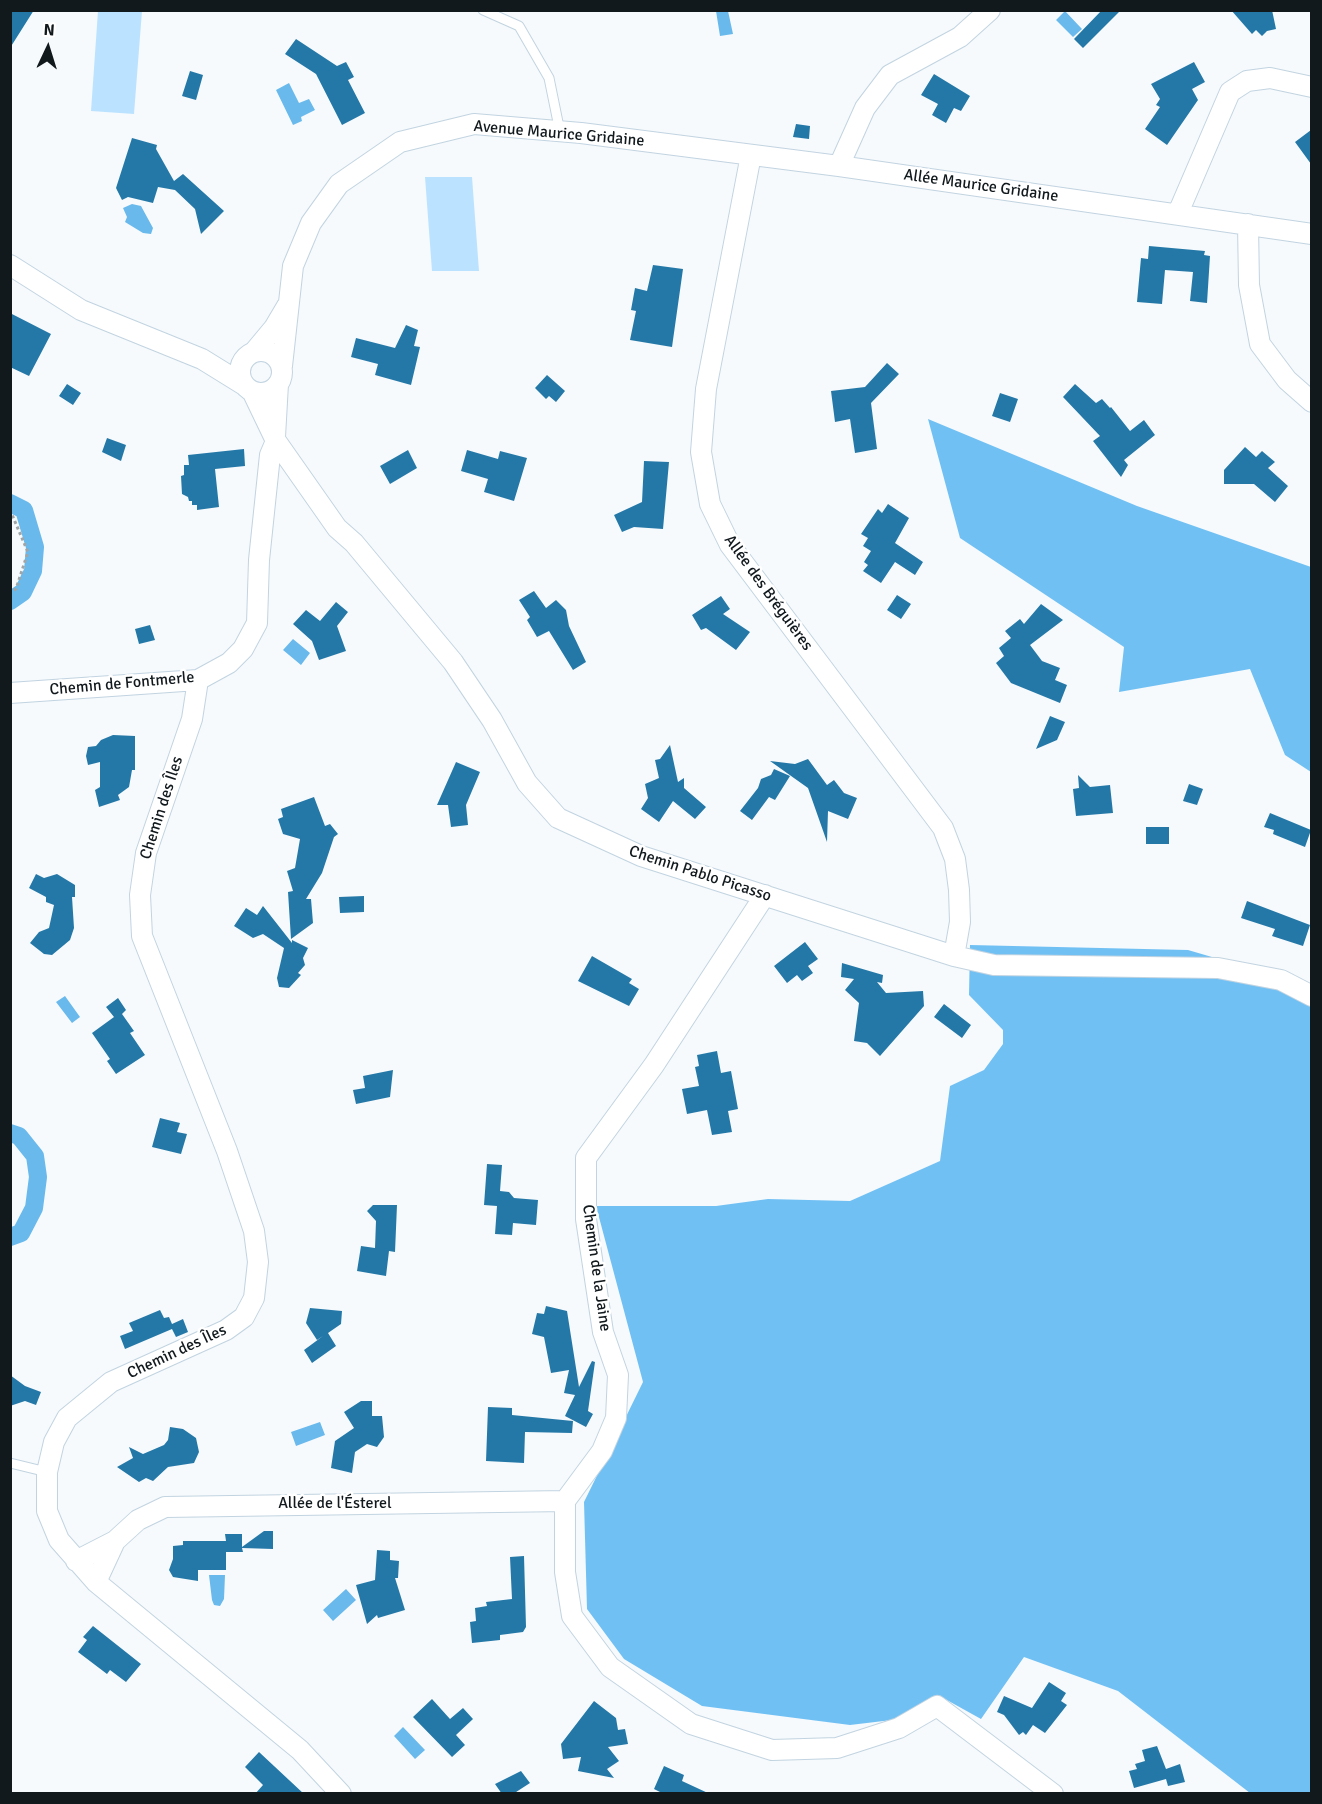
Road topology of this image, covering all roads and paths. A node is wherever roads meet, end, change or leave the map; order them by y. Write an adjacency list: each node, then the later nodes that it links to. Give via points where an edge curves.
1 (483, 10): 4 (lane, via 519,26 549,78)
2 (990, 10): 7 (street, via 960,37 890,75 865,108)
3 (1311, 87): 8 (street, via 1270,78 1247,81 1230,92)
4 (560, 132): 5 (street, Avenue Maurice Gridaine); 12 (street, Avenue Maurice Gridaine, via 474,124 400,142 339,184 311,223 293,266)
5 (751, 155): 6 (street, Avenue Maurice Gridaine); 24 (street, Allée des Bréguières, via 706,389 700,452 710,504 730,545 943,828 956,859 959,890 960,922)
6 (783, 159): 7 (street, Allée Maurice Gridaine)
7 (839, 166): 8 (street, Allée Maurice Gridaine)
8 (1178, 213): 9 (street, Allée Maurice Gridaine)
9 (1248, 224): 10 (street, Allée Maurice Gridaine); 17 (street, via 1249,285 1260,344 1287,380)
10 (1311, 234)
11 (10, 265): 14 (street, via 81,310)
12 (287, 306): 13 (street, Avenue Maurice Gridaine); 15 (street, Avenue Maurice Gridaine, via 289,322)
13 (250, 355): 14 (street, via 219,361); 15 (street, via 274,355); 16 (street, via 240,374)
14 (202, 359): 16 (street)
15 (280, 375): 16 (street, via 267,393); 18 (street)
16 (248, 388): 18 (street, Chemin Pablo Picasso)
17 (1311, 402)
18 (274, 444): 21 (street, Chemin de Fontmerle, via 259,560 257,623 236,656 218,671); 23 (street, Chemin Pablo Picasso, via 337,528 354,543 453,662 528,783 558,818 641,856)
19 (10, 510): 20 (path, via 28,552 16,589)
20 (10, 592)
21 (198, 680): 22 (street, Chemin de Fontmerle); 27 (street, Chemin des Îles, via 192,718 146,853 140,895 142,936 254,1231 258,1262 254,1298 244,1317 226,1330 111,1382 67,1418 54,1442)
22 (10, 693)
23 (765, 895): 24 (street, Chemin Pablo Picasso); 28 (street, Chemin de la Jaine, via 654,1065 586,1158 586,1220 603,1332 618,1375 616,1418 602,1451)
24 (954, 957): 25 (street, Chemin Pablo Picasso, via 994,964 1218,968 1281,981)
25 (1311, 996)
26 (10, 1463): 27 (lane)
27 (47, 1472): 30 (street, Chemin des Îles, via 47,1511 59,1540)
28 (565, 1501): 29 (street, Allée de l'Ésterel, via 165,1507 138,1520); 33 (street, via 565,1572 572,1616 610,1667 691,1724 772,1750 837,1748 899,1728 937,1706)
29 (115, 1540): 30 (street, Allée de l'Ésterel); 31 (street, Allée de l'Ésterel)
30 (76, 1562): 31 (street, Chemin des Îles)
31 (96, 1582): 32 (street, Chemin des Îles, via 300,1750)
32 (341, 1794)
33 (1053, 1794)

